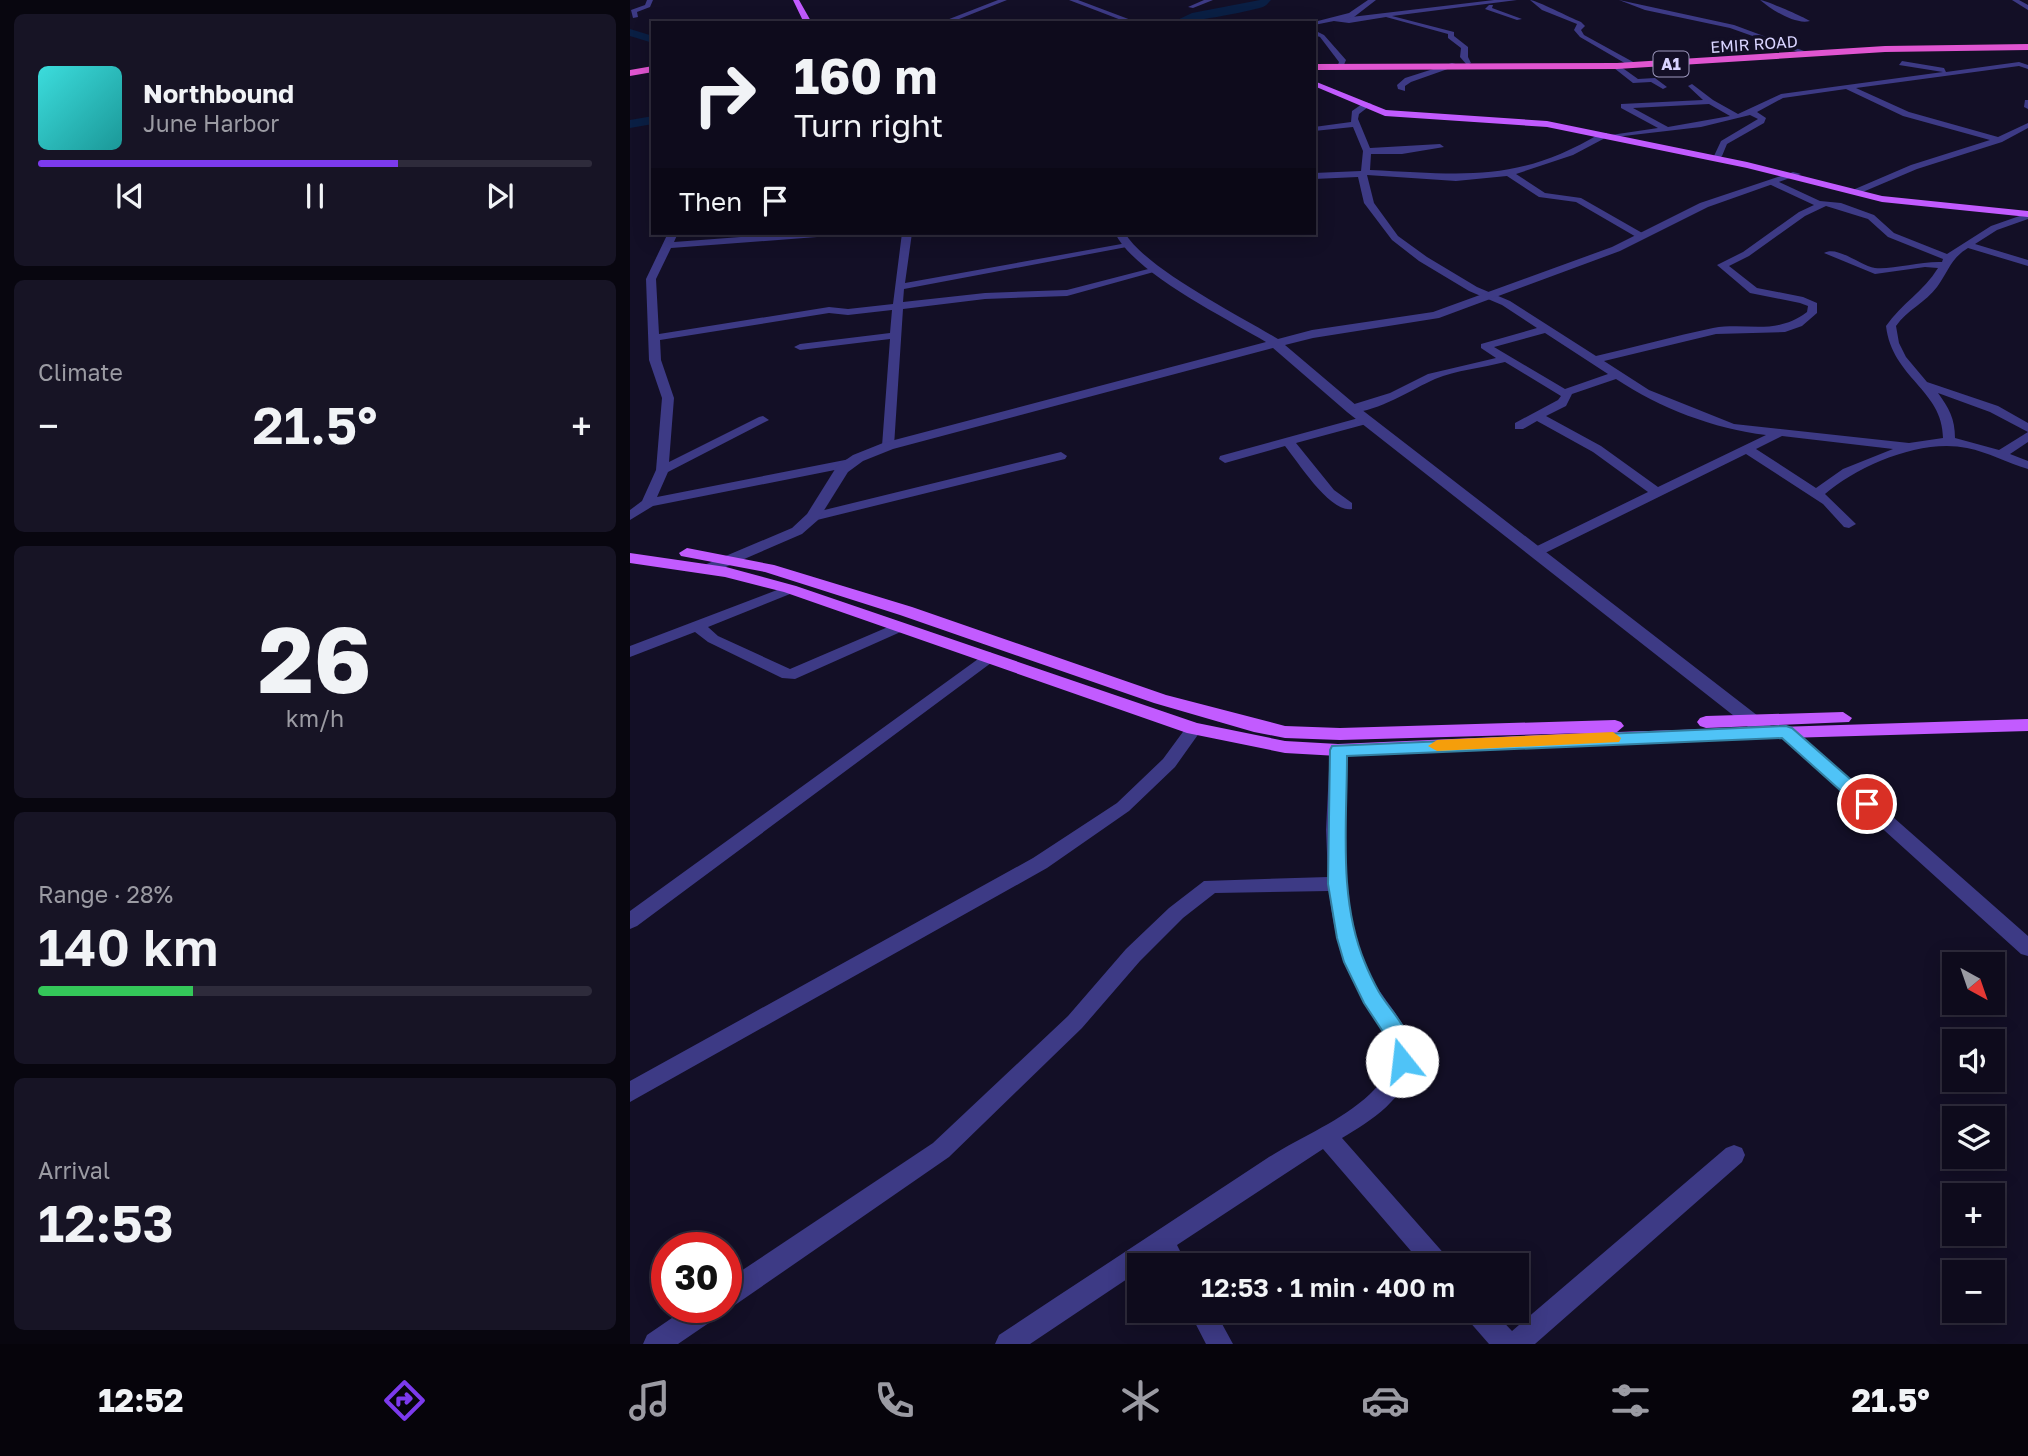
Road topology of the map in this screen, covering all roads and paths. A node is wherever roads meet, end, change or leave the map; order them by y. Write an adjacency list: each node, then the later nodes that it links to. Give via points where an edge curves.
1 (650, 0): 18 (street, via 648,6 633,11)
2 (796, 0): 21 (main road)
3 (806, 0): 22 (main road)
4 (1004, 0): 23 (street)
5 (1072, 0): 24 (street)
6 (1210, 0): 15 (street)
7 (1373, 0): 20 (street, via 1351,15)
8 (1514, 0): 14 (street)
9 (1533, 0): 31 (street, via 1579,23 1577,30 1582,36)
10 (1622, 0): 29 (street, via 1721,23)
11 (1763, 0): 12 (street); 25 (street)
12 (1776, 0)
13 (2015, 0): 16 (street)
14 (1478, 3): 17 (street); 19 (street)
15 (1191, 7)
16 (2028, 8)
17 (1384, 16): 20 (street); 30 (street, via 1452,33 1450,37 1465,47)
18 (635, 17)
19 (1519, 19)
20 (1329, 20): 26 (street)
21 (807, 21)
22 (816, 21)
23 (947, 21)
24 (1132, 21)
25 (1807, 21)
26 (1316, 22)
27 (1316, 33): 33 (street, via 1343,62)
28 (2028, 46): 29 (highway, EMIR ROAD / A1)
29 (1806, 54): 31 (highway, EMIR ROAD / A1); 37 (highway, EMIR ROAD / A1)
30 (1467, 63): 31 (highway, EMIR ROAD / A1); 33 (highway, EMIR ROAD / A1)
31 (1631, 63)
32 (1902, 63): 41 (street)
33 (1340, 65): 35 (highway, EMIR ROAD / A1)
34 (1455, 65): 36 (highway, EMIR ROAD / A1); 37 (highway, EMIR ROAD / A1); 46 (street, via 1408,80)
35 (1316, 66)
36 (1316, 66)
37 (1617, 66): 44 (street, via 1633,79 1652,80)
38 (2028, 67): 41 (street, via 2019,64)
39 (651, 68): 40 (highway)
40 (630, 72)
41 (1957, 73): 45 (street)
42 (1316, 83): 48 (main road)
43 (1692, 86): 47 (street)
44 (1663, 87)
45 (1847, 87): 49 (street, via 1781,96); 56 (street, via 1906,114)
46 (1402, 89)
47 (1710, 102): 50 (street); 54 (street, via 1624,106)
48 (1365, 105): 51 (street, via 1355,113); 55 (main road, via 1395,114 1512,120)
49 (1751, 112): 50 (street); 59 (street, via 1761,121 1724,143)
50 (1736, 116): 54 (street)
51 (1357, 124): 53 (street); 58 (street)
52 (2028, 125): 56 (street)
53 (1316, 129)
54 (1666, 129): 55 (street)
55 (1609, 135): 59 (main road); 60 (street, via 1574,152); 62 (main road)
56 (1999, 140): 65 (street, via 1914,167)
57 (1440, 147): 58 (street)
58 (1367, 151): 61 (street)
59 (1718, 156): 62 (main road)
60 (1508, 172): 61 (street, via 1458,178); 71 (street, via 1542,195 1577,200)
61 (1363, 173): 63 (street); 80 (street, via 1369,203 1395,238)
62 (1794, 175): 64 (street); 65 (main road); 67 (main road, via 1882,199)
63 (1316, 176)
64 (1772, 182): 66 (street); 71 (street, via 1704,205)
65 (1858, 191): 67 (main road)
66 (1822, 202): 76 (street, via 1871,217 1891,236); 88 (street, via 1722,265 1754,291 1813,305 1807,318 1784,329 1716,331)
67 (2028, 214): 74 (street)
68 (672, 235): 73 (street)
69 (800, 235): 73 (street)
70 (907, 235): 79 (street)
71 (1641, 236): 80 (street, via 1602,255)
72 (1124, 240): 78 (street); 79 (street)
73 (666, 244): 84 (street, via 651,279)
74 (1966, 244): 76 (street); 77 (street)
75 (1829, 253): 76 (street, via 1875,271)
76 (1947, 261): 90 (street, via 1932,287 1891,326 1893,349)
77 (2028, 263)
78 (1156, 270): 81 (street, via 1067,293); 85 (street)
79 (899, 287): 81 (street)
80 (1488, 295): 82 (street); 85 (street, via 1427,317)
81 (900, 306): 83 (street); 84 (street, via 829,310)
82 (1546, 329): 87 (street, via 1485,346); 88 (street)
83 (897, 335): 86 (street); 102 (street)
84 (653, 338): 110 (street, via 668,398)
85 (1275, 343): 92 (street); 102 (street)
86 (800, 347)
87 (1505, 359): 91 (street); 92 (street, via 1432,376 1394,396)
88 (1594, 360): 89 (street)
89 (1617, 374): 91 (street); 98 (street, via 1646,393 1720,424)
90 (1926, 386): 97 (street, via 1994,409); 100 (street, via 1946,415)
91 (1564, 393): 93 (street, via 1567,396 1562,402)
92 (1352, 409): 95 (street)
93 (1537, 416): 96 (street); 111 (street, via 1597,449)
94 (763, 420): 110 (street)
95 (1366, 420): 101 (street); 119 (street)
96 (1519, 426)
97 (2028, 428)
98 (1780, 432): 103 (street); 104 (street)
99 (2028, 436): 105 (street)
100 (1949, 440): 103 (street); 105 (street)
101 (1288, 442): 107 (street); 114 (street, via 1329,493)
102 (888, 446): 108 (street)
103 (1909, 447): 112 (street, via 1858,467)
104 (1747, 449): 111 (street); 112 (street)
105 (2000, 455): 109 (street)
106 (1061, 456): 116 (street)
107 (1225, 460)
108 (850, 463): 113 (street); 116 (street)
109 (2028, 465)
110 (662, 470): 113 (street)
111 (1658, 493): 119 (street)
112 (1817, 494): 117 (street, via 1836,507)
113 (648, 503): 115 (street)
114 (1347, 506)
115 (630, 516)
116 (813, 517): 121 (street, via 790,535)
117 (1849, 524)
118 (630, 548): 121 (main road)
119 (1536, 552): 129 (street)
120 (630, 558): 122 (main road)
121 (733, 560): 122 (street); 129 (main road, via 906,611 1235,723 1285,732 1415,733)
122 (708, 569): 123 (main road)
123 (790, 589): 124 (street); 125 (main road)
124 (697, 625): 125 (street, via 713,639 788,674); 126 (street)
125 (900, 626): 127 (main road)
126 (630, 652)
127 (990, 657): 131 (main road); 135 (street)
128 (2028, 713): 129 (main road)
129 (1751, 720): 132 (street)
130 (2028, 725): 132 (main road)
131 (1194, 729): 133 (main road, via 1274,745); 137 (street, via 1169,763 1123,807 1040,863)
132 (1776, 732): 133 (main road); 136 (street)
133 (1338, 750): 134 (street)
134 (1337, 884): 138 (street, via 1354,962 1400,1039 1402,1061 1396,1080 1371,1107); 143 (street, via 1211,886 1198,894 1133,955 1076,1022 941,1150)
135 (630, 921)
136 (2028, 948)
137 (630, 1092)
138 (1327, 1137): 140 (street); 142 (street)
139 (1734, 1155): 151 (street)
140 (1162, 1243): 141 (street); 148 (street)
141 (1168, 1253)
142 (1428, 1253)
143 (742, 1285)
144 (686, 1323): 147 (street)
145 (1208, 1323): 149 (street)
146 (1488, 1323): 150 (street)
147 (656, 1344)
148 (1008, 1344)
149 (1220, 1344)
150 (1506, 1344)
151 (1516, 1344)

